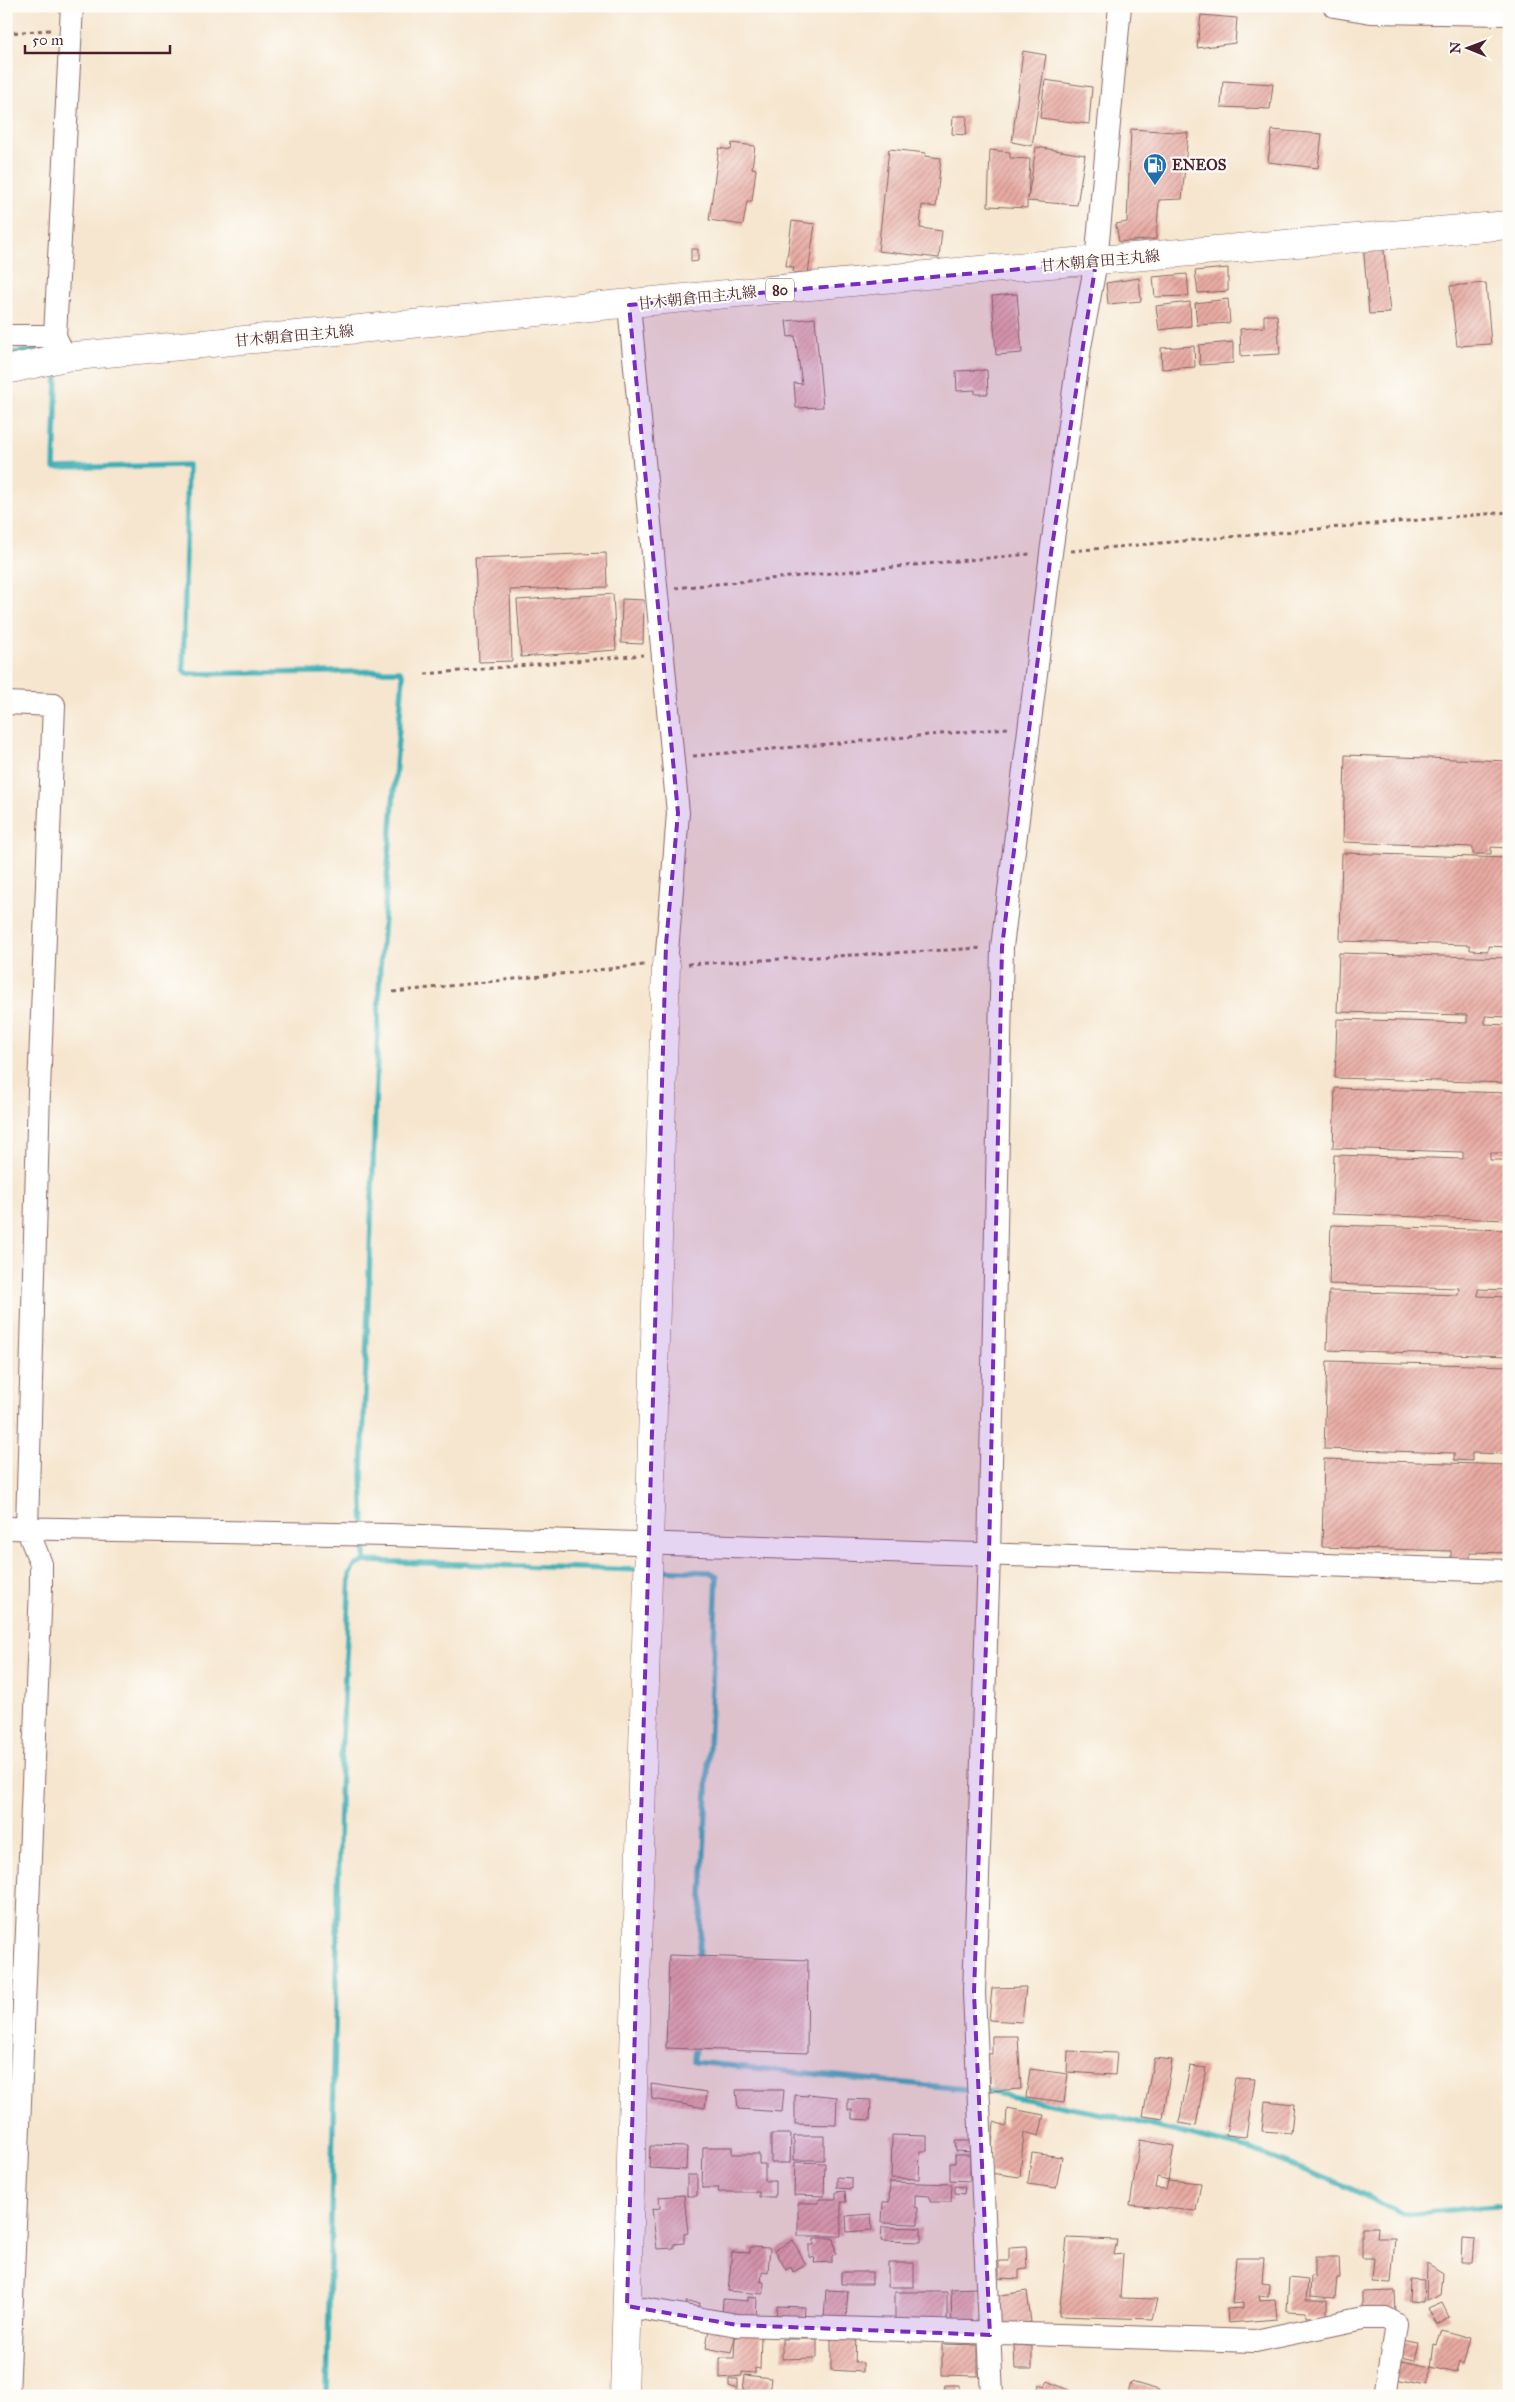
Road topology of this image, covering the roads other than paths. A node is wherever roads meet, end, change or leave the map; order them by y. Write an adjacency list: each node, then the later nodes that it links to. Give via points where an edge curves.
1 (72, 6): 9 (street)
2 (1120, 6): 6 (street)
3 (1334, 6): 4 (street, via 1371,12)
4 (1509, 14)
5 (1509, 225): 6 (main road, 甘木朝倉田主丸線 / 80)
6 (1096, 262): 7 (main road, 甘木朝倉田主丸線 / 80); 15 (street, via 1080,347 1051,552 1002,947)
7 (629, 304): 9 (main road, 甘木朝倉田主丸線 / 80); 12 (street, via 678,813)
8 (6, 336): 9 (street)
9 (54, 353): 10 (main road, 甘木朝倉田主丸線 / 80)
10 (6, 370)
11 (6, 703): 13 (street, via 54,705)
12 (666, 965): 14 (main road)
13 (17, 1528): 14 (street, via 389,1535); 19 (street, via 41,1564 41,1588)
14 (648, 1545): 15 (street); 17 (main road)
15 (989, 1556): 16 (street); 18 (street, via 974,1993)
16 (1509, 1571)
17 (627, 2306): 18 (street, via 737,2325); 20 (main road)
18 (990, 2334): 21 (street); 22 (street, via 1255,2341 1364,2318 1385,2318 1396,2324)
19 (8, 2396)
20 (624, 2396)
21 (992, 2396)
22 (1385, 2396)

